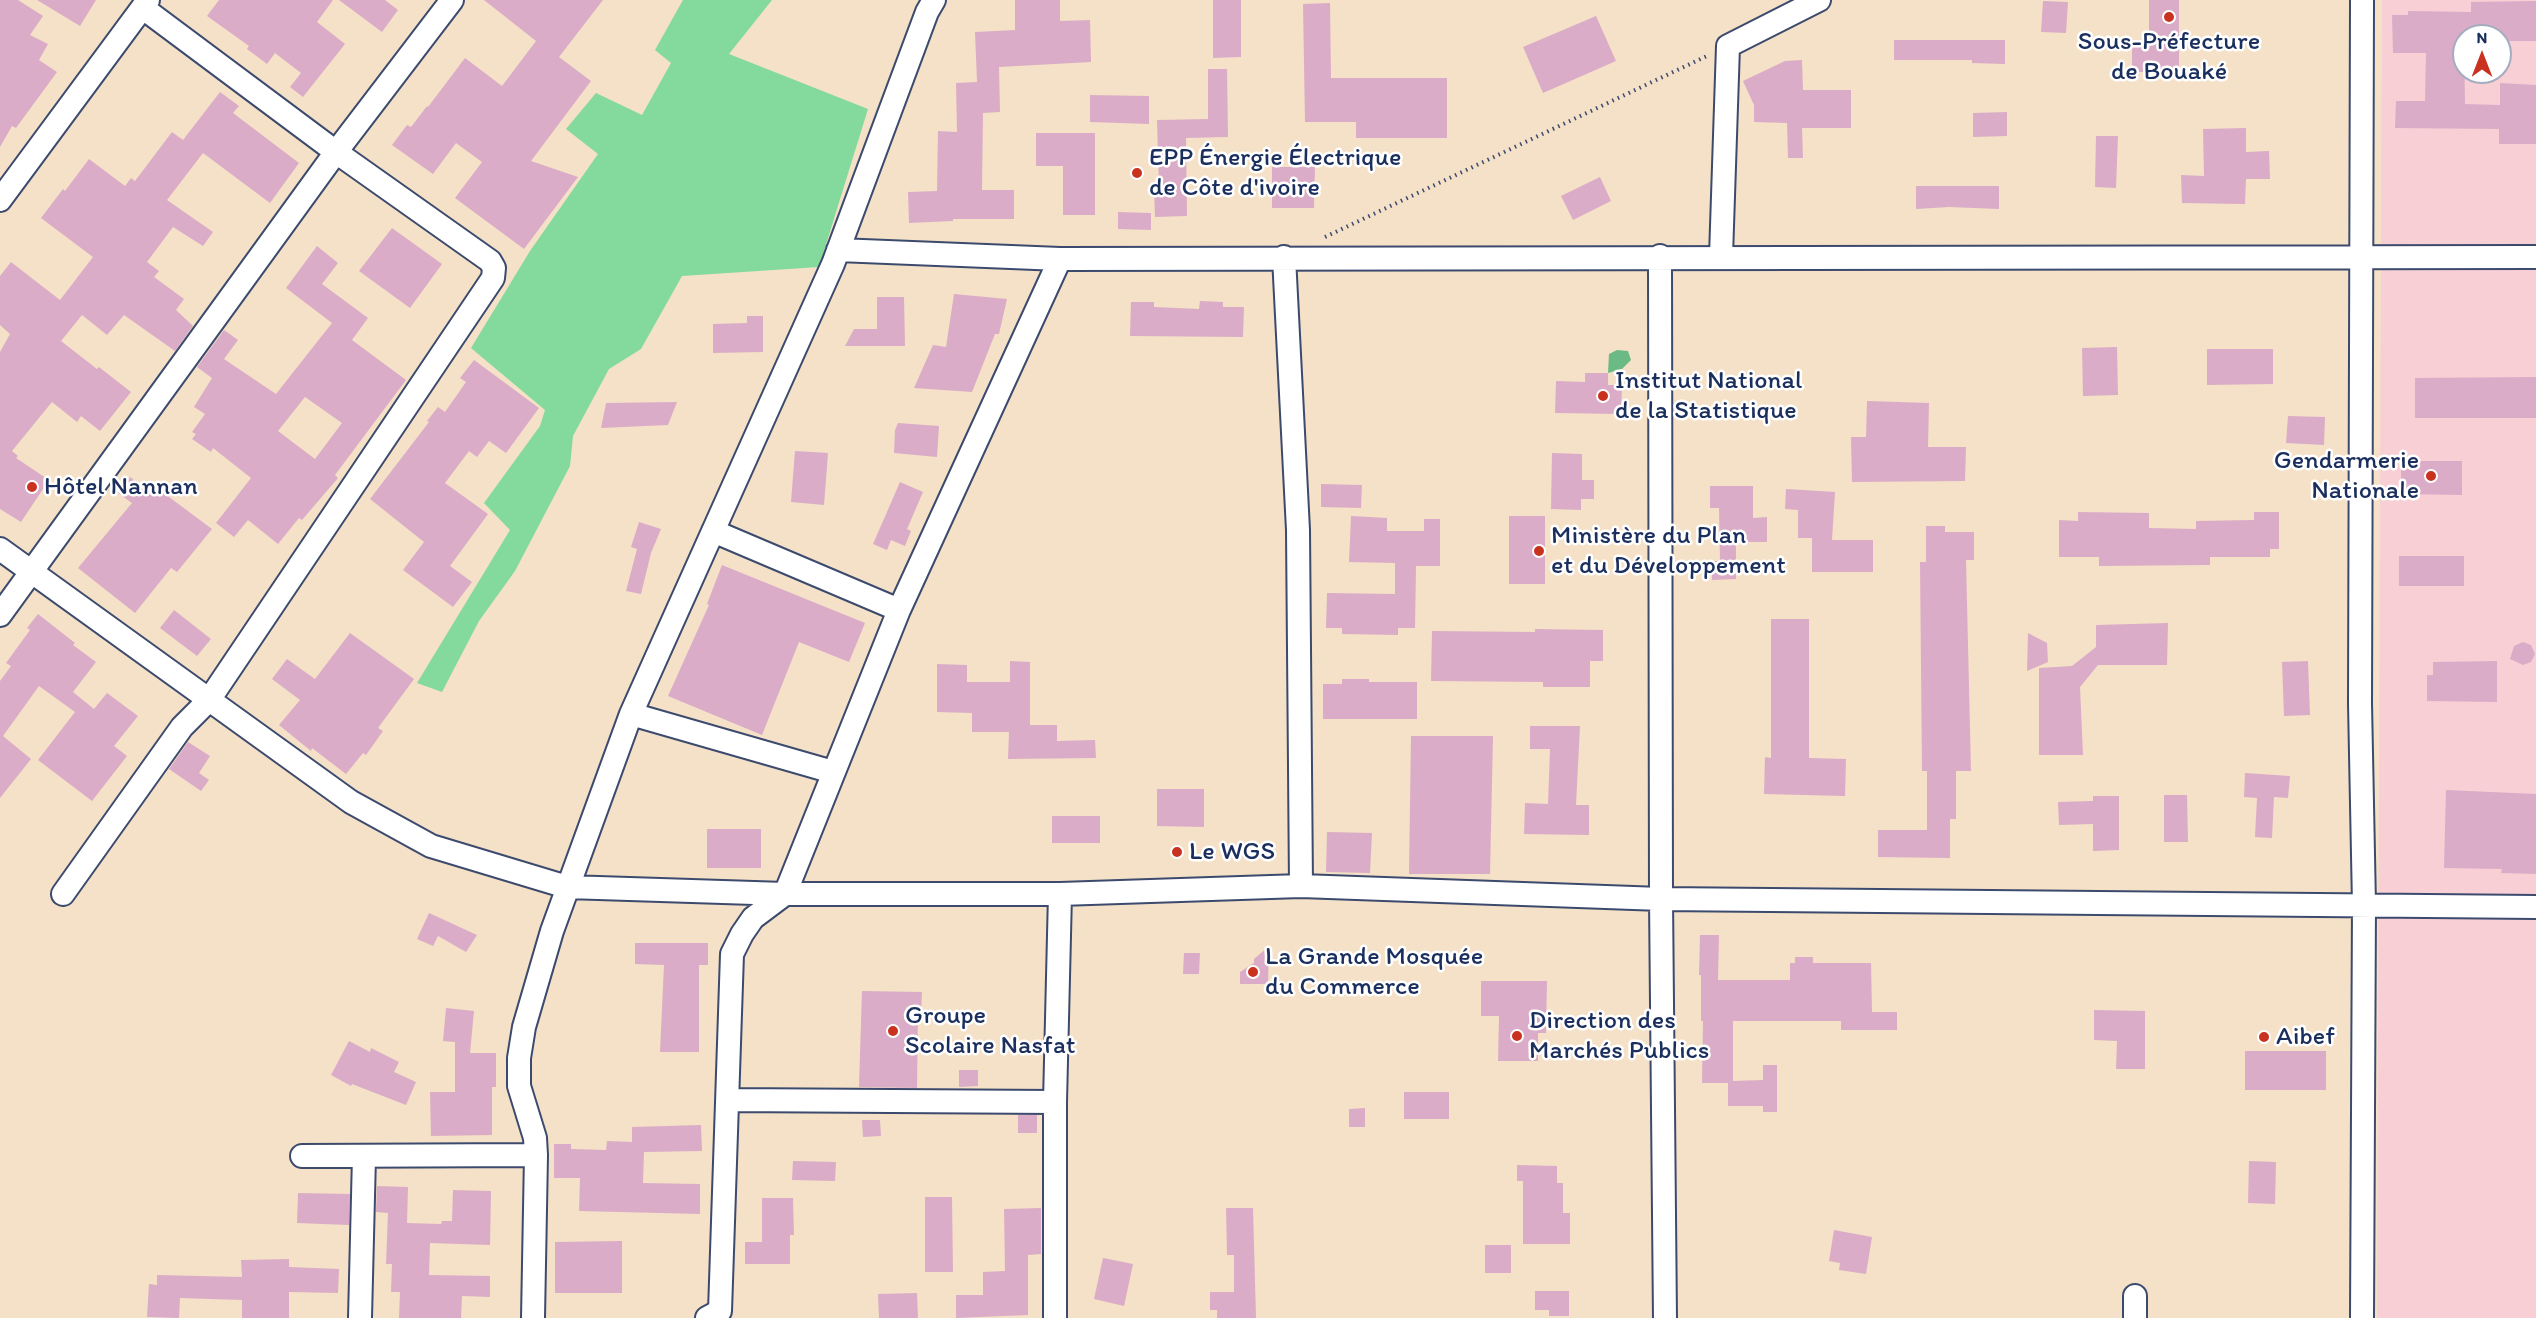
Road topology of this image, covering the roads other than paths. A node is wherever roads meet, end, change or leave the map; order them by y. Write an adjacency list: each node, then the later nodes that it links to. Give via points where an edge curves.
1 (452, 0): 6 (street)
2 (934, 0): 8 (street)
3 (1819, 0): 10 (street, via 1728,46)
4 (2362, 0): 11 (street)
5 (145, 4): 6 (street); 7 (street)
6 (336, 152): 17 (street); 20 (street, via 490,261 493,278)
7 (0, 200)
8 (838, 250): 14 (street); 15 (street)
9 (1660, 256): 10 (street); 13 (street); 28 (street)
10 (1720, 256): 11 (street)
11 (2361, 256): 12 (street); 29 (street, via 2360,703)
12 (2536, 256)
13 (1284, 257): 14 (street); 23 (street, via 1298,530)
14 (1060, 259): 18 (street)
15 (713, 531): 18 (street); 21 (street)
16 (0, 549): 17 (street)
17 (32, 572): 19 (street); 20 (street)
18 (899, 610): 22 (street)
19 (0, 615)
20 (208, 700): 24 (street, via 351,802 431,846); 25 (street, via 182,727)
21 (631, 714): 22 (street); 24 (street)
22 (833, 772): 26 (street)
23 (1301, 886): 27 (street); 28 (street)
24 (567, 887): 26 (street); 33 (street, via 527,1016 519,1058 519,1086)
25 (63, 894)
26 (784, 894): 27 (street); 31 (street, via 753,918 732,954)
27 (1060, 894): 32 (street)
28 (1661, 899): 29 (street); 40 (street)
29 (2364, 905): 30 (street); 41 (street)
30 (2536, 907)
31 (728, 1100): 32 (street); 38 (street, via 720,1311)
32 (1055, 1102): 39 (street)
33 (536, 1155): 35 (street); 37 (street)
34 (302, 1156): 35 (street)
35 (364, 1156): 36 (street)
36 (360, 1318)
37 (533, 1318)
38 (707, 1318)
39 (1055, 1318)
40 (1665, 1318)
41 (2362, 1318)

